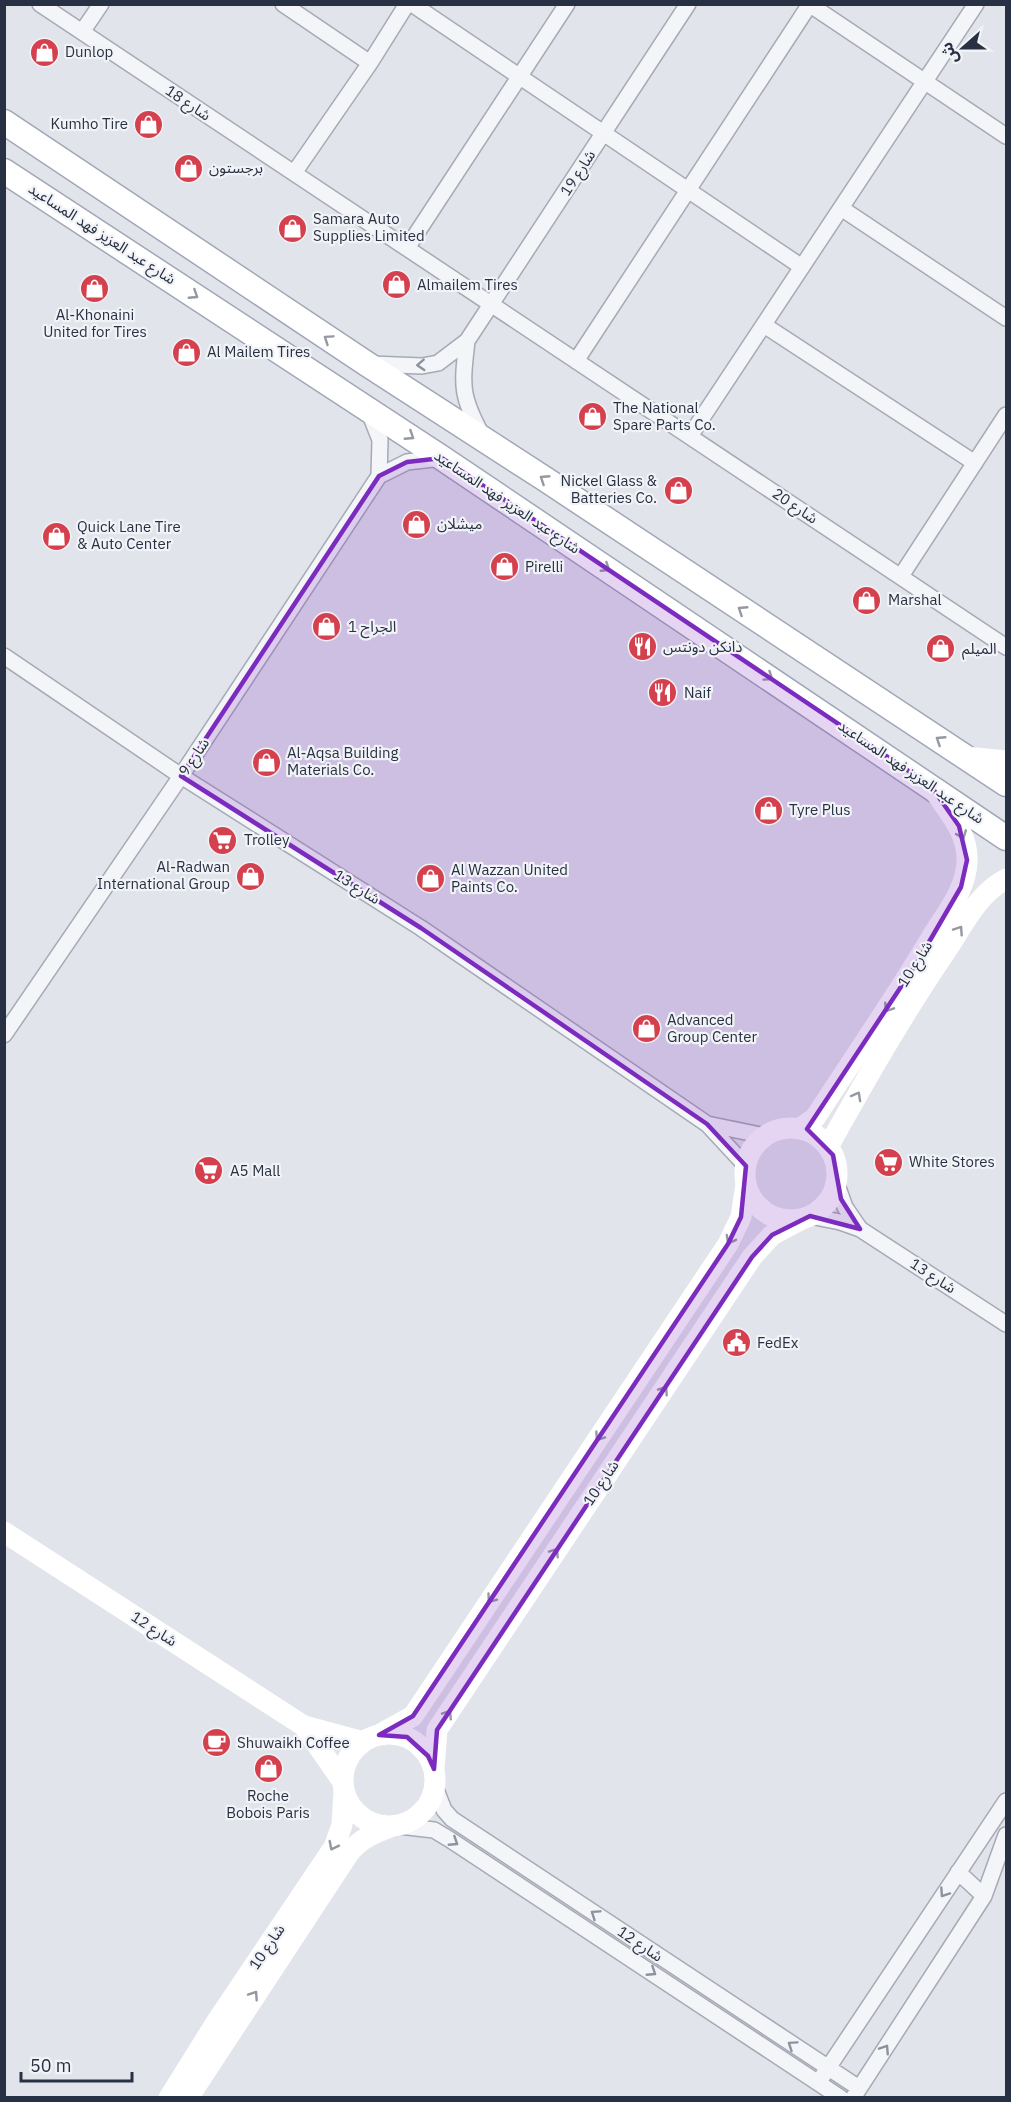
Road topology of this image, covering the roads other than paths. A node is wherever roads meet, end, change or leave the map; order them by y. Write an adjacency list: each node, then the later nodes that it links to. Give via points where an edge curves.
1 (40, 4): 9 (street, شارع 18)
2 (101, 4): 9 (street)
3 (283, 4): 10 (street)
4 (410, 4): 10 (street); 11 (street)
5 (567, 4): 11 (street)
6 (688, 4): 14 (street, شارع 19)
7 (809, 4): 12 (street); 18 (street)
8 (976, 4): 12 (street)
9 (82, 32): 17 (street, شارع 18)
10 (370, 63): 17 (street)
11 (520, 77): 14 (street); 23 (street)
12 (924, 81): 15 (street); 20 (street)
13 (4, 122): 19 (main road)
14 (604, 134): 18 (street); 26 (street, شارع 19)
15 (1006, 136)
16 (4, 171): 21 (main road, شارع عبد العزيز فهد المساعيد)
17 (294, 173): 23 (street, شارع 18)
18 (689, 190): 25 (street); 30 (street)
19 (117, 197): 21 (main road, via 119,212 114,219); 22 (main road)
20 (841, 208): 25 (street); 27 (street)
21 (90, 225): 24 (main road, شارع عبد العزيز فهد المساعيد)
22 (164, 230): 24 (main road, via 143,229 136,234 132,241); 31 (main road, one-way to 22)
23 (407, 248): 26 (street, شارع 18)
24 (137, 257): 32 (main road, شارع عبد العزيز فهد المساعيد, one-way to 32)
25 (802, 267): 28 (street)
26 (492, 304): 29 (street, شارع 19); 30 (street, شارع 20)
27 (1006, 318)
28 (764, 325): 34 (street); 37 (street)
29 (467, 341): 31 (street, شارع 19, one-way to 31, via 438,363); 35 (street, شارع 19, via 463,392)
30 (576, 361): 34 (street, شارع 20)
31 (367, 364): 35 (main road)
32 (367, 409): 36 (main road, شارع عبد العزيز فهد المساعيد, one-way to 36); 38 (street, via 381,440)
33 (1006, 415): 37 (street)
34 (690, 436): 39 (street, شارع 20)
35 (486, 442): 42 (main road, one-way to 35)
36 (442, 458): 38 (street, شارع 9, via 407,462); 46 (main road, شارع عبد العزيز فهد المساعيد, one-way to 46)
37 (975, 463): 39 (street)
38 (380, 476): 44 (street, شارع 9)
39 (901, 576): 40 (street, شارع 20)
40 (1006, 647)
41 (4, 656): 44 (street, شارع 13)
42 (966, 758): 43 (street); 45 (main road)
43 (1006, 761)
44 (181, 776): 49 (street, شارع 9); 50 (street, شارع 13, via 421,928)
45 (1006, 784)
46 (931, 786): 47 (main road, شارع عبد العزيز فهد المساعيد); 51 (street, شارع 10, one-way to 51, via 963,836 968,860 961,887 918,961 815,1118)
47 (1006, 837)
48 (1006, 879): 53 (street, شارع 10, one-way to 48, via 933,970 985,895)
49 (4, 1035)
50 (707, 1124): 52 (street, شارع 13); 54 (street, شارع 13)
51 (799, 1129): 52 (street, via 781,1129); 53 (street, via 815,1135)
52 (765, 1136): 54 (street, via 752,1149)
53 (828, 1147): 55 (street, via 836,1164)
54 (746, 1175): 56 (street, via 754,1200 767,1213 784,1220); 61 (street, شارع 10, one-way to 61, via 741,1217 728,1245 504,1582 413,1716)
55 (836, 1182): 56 (street, via 825,1206); 57 (street, شارع 13, via 845,1207)
56 (806, 1218): 57 (street, شارع 13); 62 (street, شارع 10, one-way to 56, via 437,1730 752,1257 772,1234)
57 (860, 1228): 58 (street, شارع 13)
58 (1006, 1324)
59 (4, 1532): 60 (street, شارع 12)
60 (304, 1726): 61 (street, شارع 12); 63 (street, شارع 12)
61 (371, 1739): 62 (street, via 393,1734 407,1737 428,1756); 63 (street, via 352,1753 345,1767)
62 (434, 1778): 65 (street, via 430,1801 423,1812); 70 (street, شارع 12, one-way to 62, via 452,1819 444,1810)
63 (344, 1786): 65 (street, via 356,1813 373,1823); 69 (street, شارع 10, one-way to 69, via 342,1826 334,1846)
64 (1006, 1802): 67 (street)
65 (396, 1826): 69 (street, شارع 10, one-way to 65, via 356,1844); 71 (street, شارع 12, one-way to 71, via 434,1830 449,1839)
66 (1006, 1836): 68 (street)
67 (958, 1872): 68 (street); 70 (street, one-way to 70)
68 (984, 1896): 72 (street, one-way to 68)
69 (224, 2025): 73 (street, شارع 10); 74 (street, شارع 10)
70 (827, 2068): 71 (street); 72 (street, شارع 12)
71 (818, 2082): 75 (street, شارع 12)
72 (856, 2093)
73 (169, 2097)
74 (188, 2097)
75 (841, 2097)

